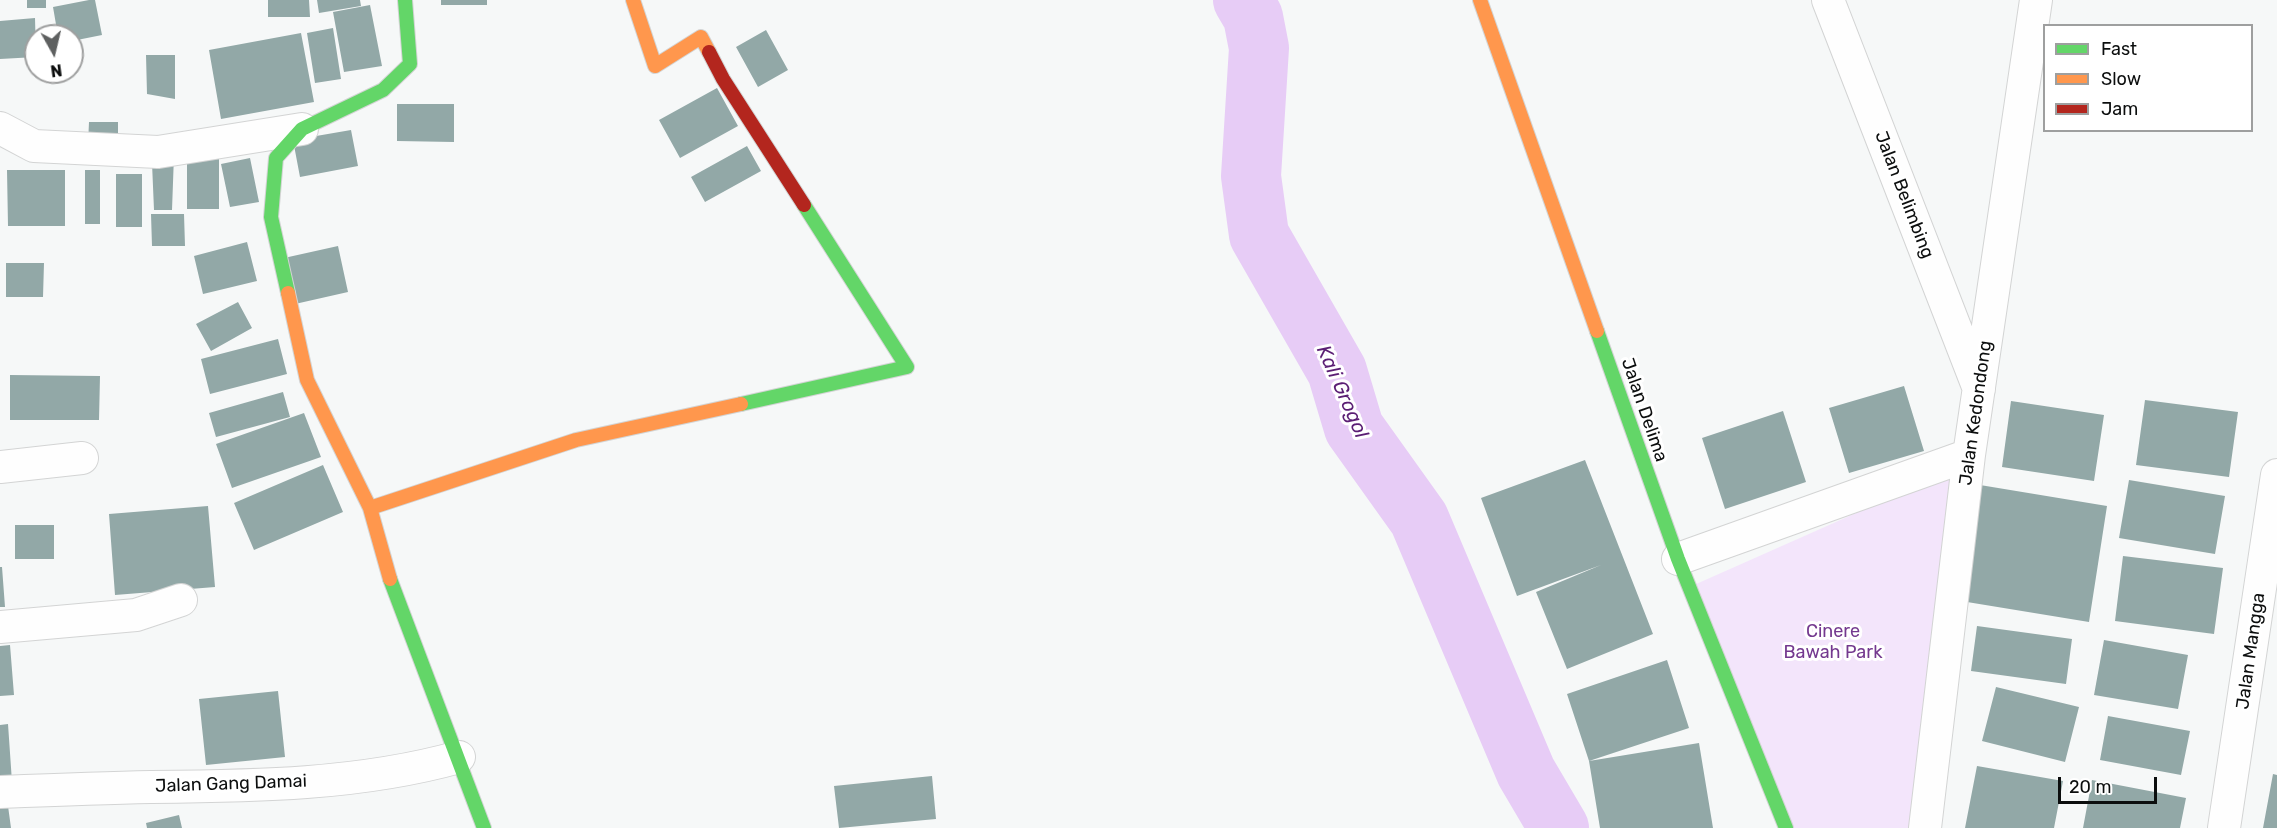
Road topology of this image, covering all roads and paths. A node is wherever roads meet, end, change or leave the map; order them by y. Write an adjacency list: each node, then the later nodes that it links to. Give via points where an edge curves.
1 (405, 0): 7 (street, via 410,64 383,90)
2 (633, 0): 13 (street, via 655,66 701,37 723,80 908,367 576,440)
3 (1480, 0): 14 (street, Jalan Delima)
4 (1828, 0): 8 (street, Jalan Belimbing)
5 (2036, 0): 8 (street, Jalan Kedondong)
6 (0, 128): 7 (street, via 34,146 158,152)
7 (302, 129): 13 (street, via 276,158 272,217 307,380)
8 (1980, 389): 9 (street, Jalan Kedondong)
9 (1969, 455): 14 (street); 21 (street, Jalan Kedondong)
10 (82, 458): 11 (street)
11 (0, 467)
12 (2277, 475): 22 (street, Jalan Mangga)
13 (370, 508): 17 (street, via 385,565)
14 (1678, 559): 20 (street, Jalan Delima)
15 (181, 600): 16 (street, via 136,615)
16 (0, 627)
17 (459, 757): 18 (street, Jalan Gang Damai, via 365,776 254,786); 19 (street)
18 (0, 792)
19 (484, 828)
20 (1786, 828)
21 (1925, 828)
22 (2224, 828)

